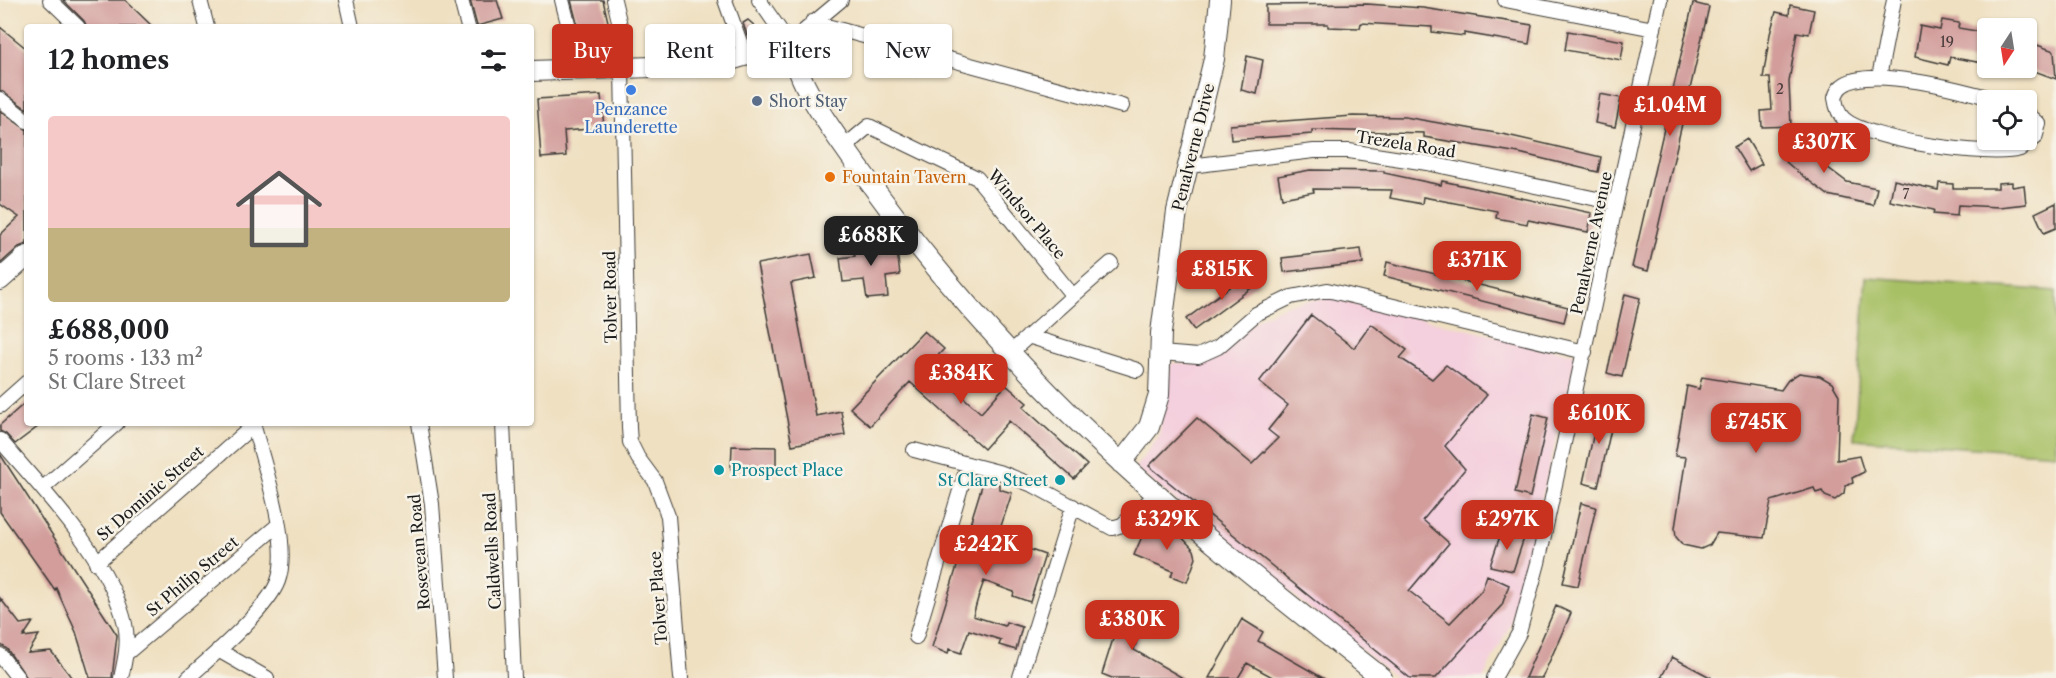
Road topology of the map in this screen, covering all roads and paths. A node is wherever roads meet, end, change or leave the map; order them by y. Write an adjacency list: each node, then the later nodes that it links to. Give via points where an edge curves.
1 (50, 0): 15 (street)
2 (200, 0): 16 (street)
3 (346, 0): 17 (street)
4 (461, 0): 18 (street)
5 (562, 0): 19 (street)
6 (614, 0): 20 (street, Tolver Road)
7 (725, 0): 24 (street)
8 (759, 0): 21 (street)
9 (841, 0): 14 (street)
10 (1220, 0): 37 (street, Penalverne Drive, via 1214,59)
11 (1505, 0): 22 (street)
12 (1660, 0): 22 (street, Penalverne Avenue)
13 (1894, 0): 28 (street)
14 (812, 22): 33 (street)
15 (75, 24)
16 (206, 24)
17 (351, 24)
18 (467, 24)
19 (568, 24)
20 (620, 24)
21 (776, 24)
22 (1653, 29): 38 (street, Penalverne Avenue)
23 (747, 55): 24 (street)
24 (744, 56): 25 (street, via 714,65)
25 (633, 69)
26 (534, 71): 27 (street)
27 (552, 71)
28 (1879, 77): 31 (street); 36 (street, via 1854,80 1840,87 1834,98 1842,117 1854,126 1898,140)
29 (622, 78): 62 (street, Tolver Road, via 630,442 655,481)
30 (801, 78): 35 (street)
31 (1977, 94)
32 (0, 99): 34 (street)
33 (1122, 106)
34 (24, 119)
35 (844, 147): 42 (street, Windsor Place, via 869,126 977,178); 44 (street, via 912,239)
36 (1977, 150)
37 (1188, 163): 38 (street, Trezela Road, via 1349,151 1439,165); 46 (street, Penalverne Drive, via 1177,211)
38 (1616, 203): 45 (street, Penalverne Avenue)
39 (24, 259): 41 (street)
40 (1112, 263): 42 (street)
41 (0, 280)
42 (1073, 296): 43 (street)
43 (1028, 336): 44 (street); 47 (street)
44 (1011, 352): 57 (street)
45 (1584, 352): 46 (street, via 1327,290 1291,297 1256,314 1218,347 1198,356); 78 (street, Penalverne Avenue, via 1536,573 1519,633)
46 (1161, 353): 57 (street, Penalverne Drive, via 1159,395 1149,427)
47 (1137, 370)
48 (24, 385): 49 (street)
49 (0, 405)
50 (114, 426): 59 (street)
51 (251, 426): 64 (street, St Dominic Street)
52 (253, 426): 63 (street)
53 (419, 426): 74 (street, Rosevean Road, via 432,504)
54 (503, 426): 75 (street, Caldwells Road)
55 (0, 440): 59 (street)
56 (914, 450): 58 (street)
57 (1121, 463): 60 (street)
58 (968, 464): 61 (street, via 1035,486); 65 (street)
59 (43, 488): 64 (street)
60 (1157, 494): 61 (street, via 1122,525 1112,528); 77 (street, via 1228,556)
61 (1073, 506): 69 (street)
62 (668, 516): 76 (street, Tolver Place)
63 (278, 525): 66 (street, via 279,580 271,594); 67 (street, St Philip Street)
64 (96, 563): 67 (street, via 125,625)
65 (916, 637)
66 (218, 650): 72 (street); 73 (street)
67 (127, 653): 71 (street)
68 (0, 655): 70 (street)
69 (1020, 677)
70 (18, 678)
71 (121, 678)
72 (188, 678)
73 (267, 678)
74 (445, 678)
75 (514, 678)
76 (681, 678)
77 (1382, 678)
78 (1494, 678)

